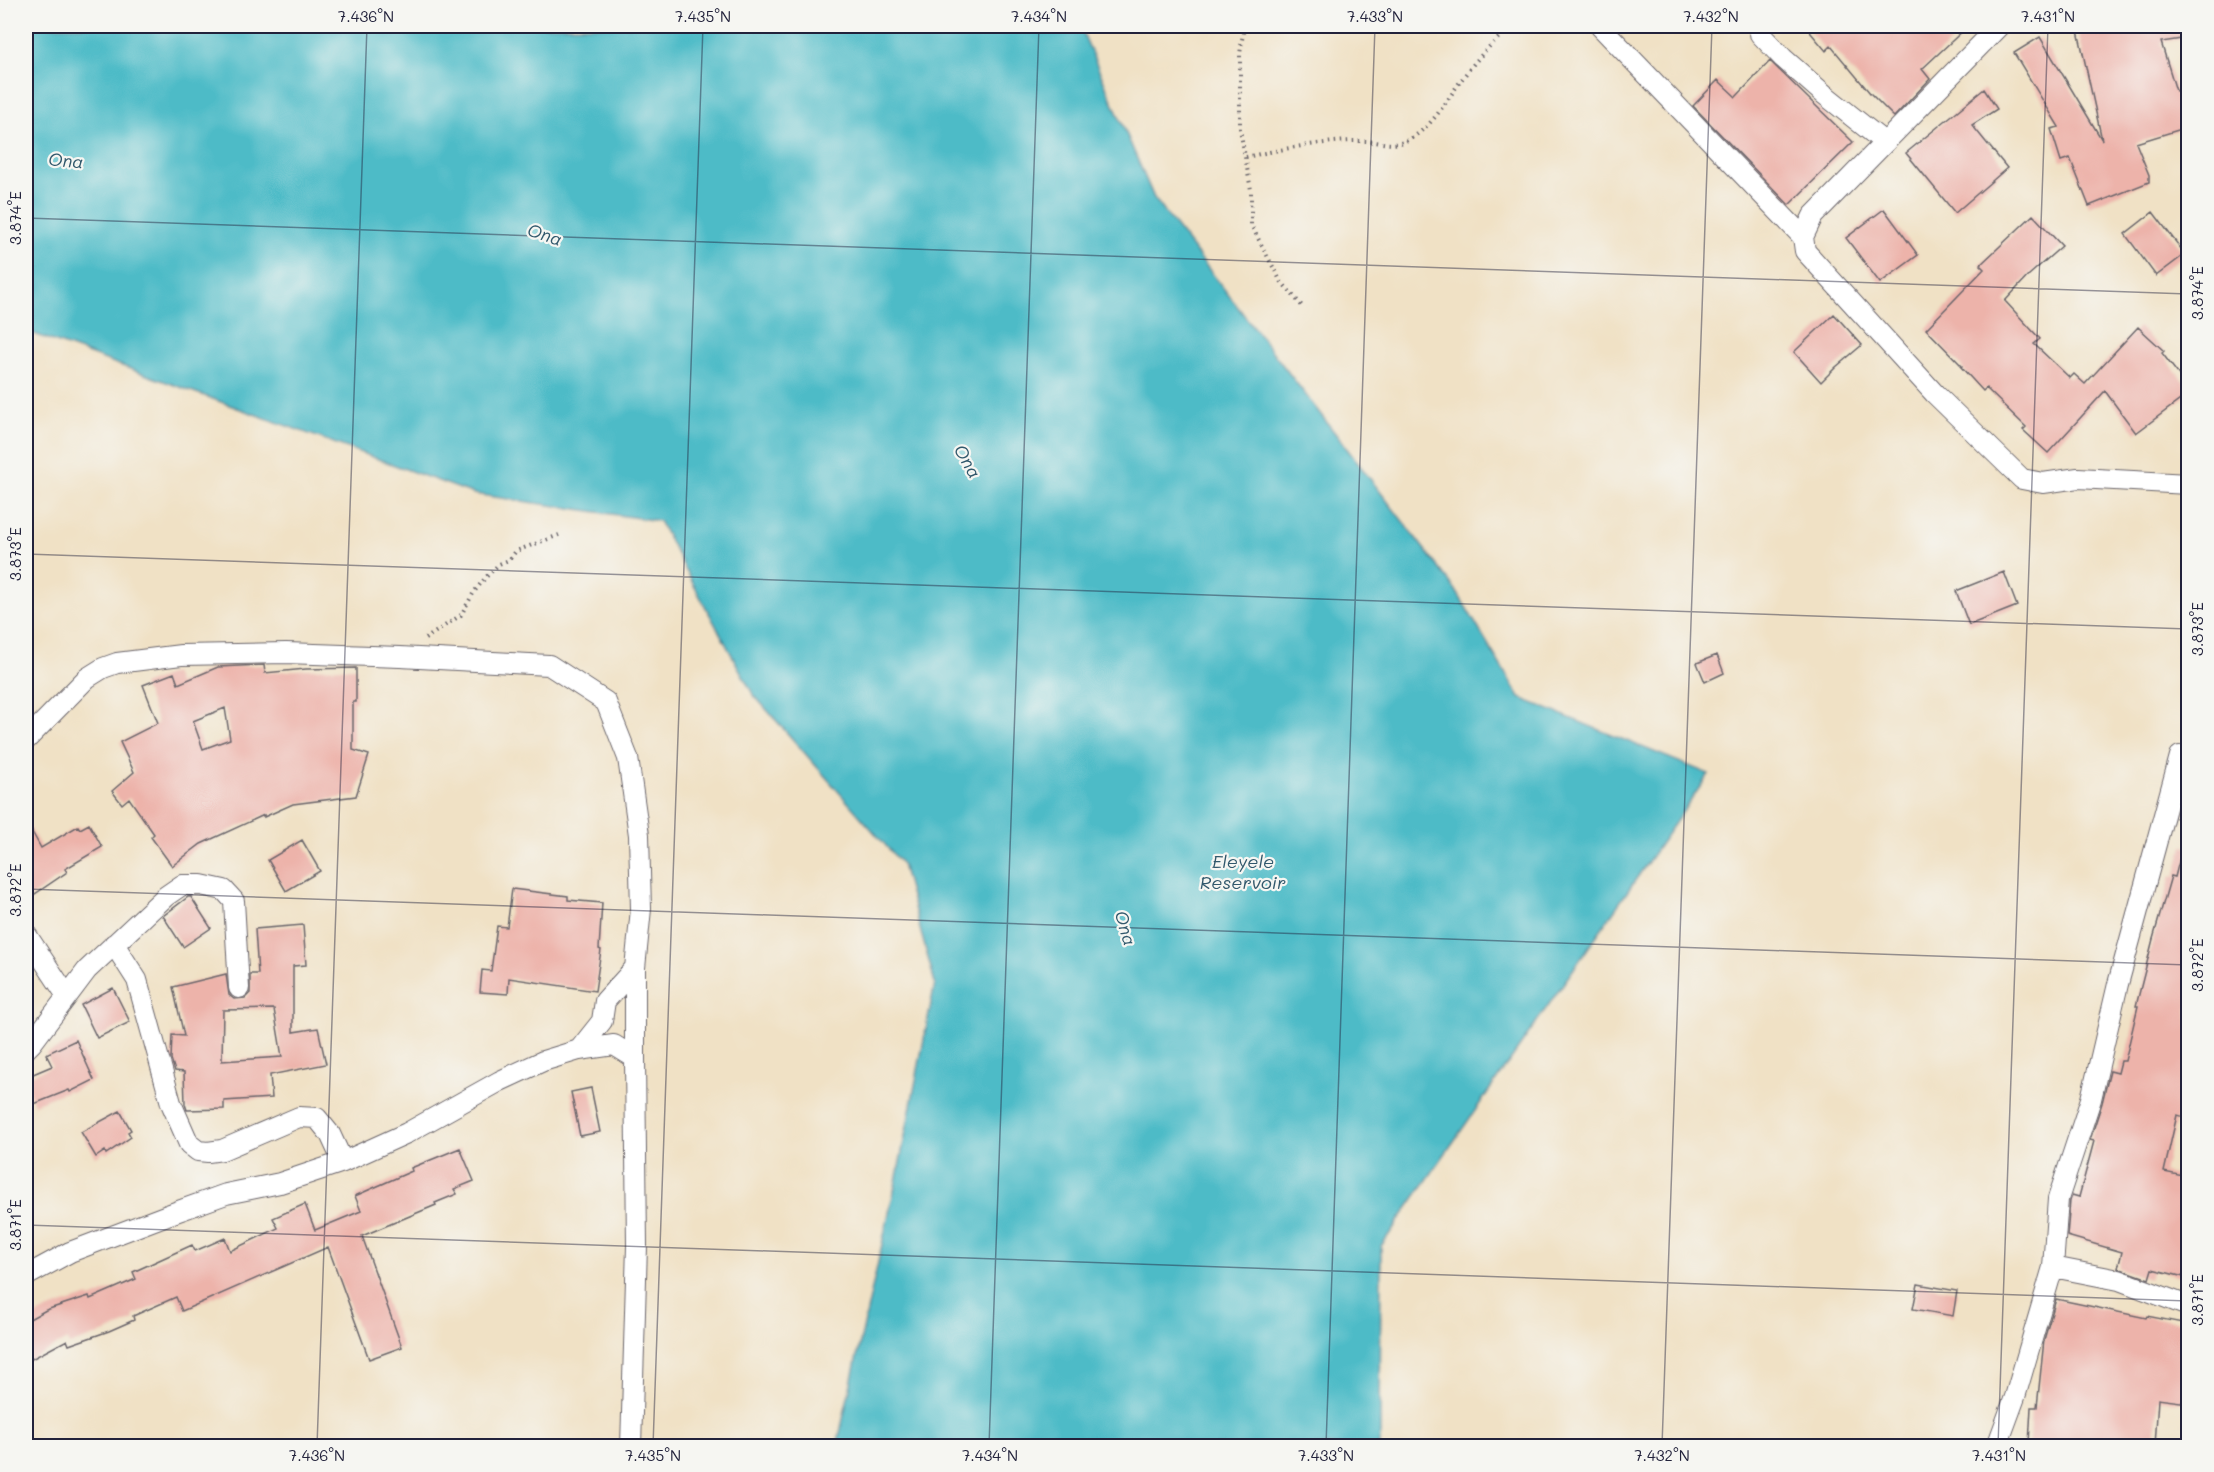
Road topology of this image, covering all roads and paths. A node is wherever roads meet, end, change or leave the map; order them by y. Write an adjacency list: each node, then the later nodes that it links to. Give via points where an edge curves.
1 (1244, 26): 7 (path, via 1240,129)
2 (1512, 26): 7 (path, via 1468,71 1433,120 1408,140 1391,145 1365,141 1289,147)
3 (1600, 26): 8 (street)
4 (1760, 26): 6 (street, via 1760,34 1783,58)
5 (1999, 26): 6 (street)
6 (1884, 142): 8 (street, via 1813,216)
7 (1246, 157): 9 (path, via 1251,225 1280,280)
8 (1803, 237): 10 (street, via 1805,251 1927,386 2022,479 2043,483 2078,478)
9 (1302, 306)
10 (2188, 483)
11 (559, 535): 12 (path, via 516,551 499,564 474,592 461,615)
12 (400, 657): 13 (street, via 220,653 117,663 87,678); 17 (street, via 549,665 606,702 628,758 639,835 641,909)
13 (26, 740)
14 (2180, 756): 24 (street, via 2091,1100 2058,1199)
15 (26, 934): 19 (street)
16 (114, 944): 18 (street, via 182,885 224,890 234,901); 19 (street); 23 (street, via 137,980 171,1103 189,1144 198,1151 222,1150 299,1117 317,1118 330,1134)
17 (635, 968): 21 (street, via 605,1001 602,1021); 22 (street)
18 (239, 988)
19 (67, 996): 20 (street)
20 (26, 1049)
21 (579, 1050): 22 (street, via 614,1045); 23 (street, via 500,1080 407,1133)
22 (635, 1058): 27 (street, via 637,1246)
23 (343, 1162): 25 (street, via 280,1183 225,1194 70,1252)
24 (2053, 1267): 26 (street, via 2120,1280); 28 (street)
25 (26, 1276)
26 (2188, 1306)
27 (632, 1446)
28 (1997, 1446)

